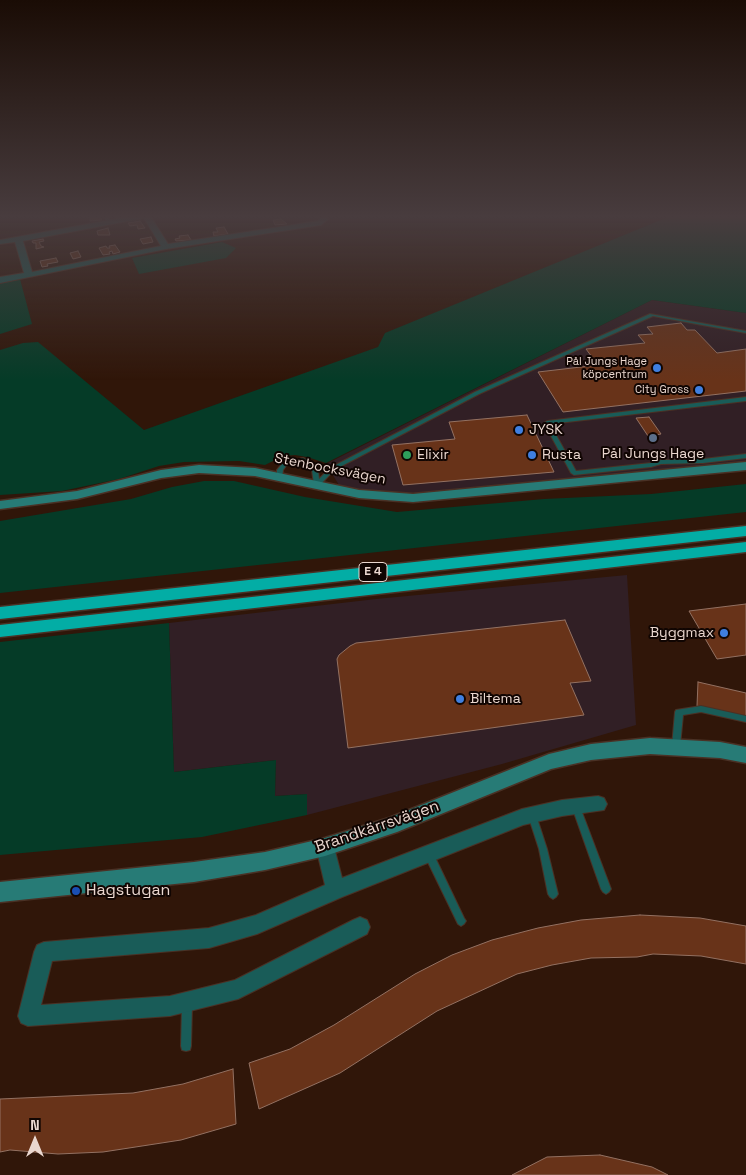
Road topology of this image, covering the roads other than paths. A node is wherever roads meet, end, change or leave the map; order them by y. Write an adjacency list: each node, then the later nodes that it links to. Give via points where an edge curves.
1 (27, 270): 3 (street)
2 (54, 270): 3 (street)
3 (29, 275): 4 (street)
4 (0, 280)
5 (746, 332): 12 (lane, via 652,315 477,393 332,469)
6 (746, 399): 8 (lane, via 547,423 574,473)
7 (746, 456): 8 (lane)
8 (674, 461): 10 (lane)
9 (746, 466): 10 (street, Stenbocksvägen)
10 (682, 473): 12 (street, Stenbocksvägen, via 413,498 376,496)
11 (280, 477): 12 (street, Stenbocksvägen); 12 (lane, via 284,465 302,460 315,470); 13 (street, Stenbocksvägen, via 233,469 181,471 77,495)
12 (316, 485)
13 (0, 505)
14 (746, 531): 16 (highway, E 4)
15 (746, 547): 17 (highway, E 4)
16 (0, 613)
17 (0, 631)
18 (746, 719): 19 (lane, via 702,709 680,712)
19 (676, 746): 20 (street, Brandkärrsvägen); 24 (street, Brandkärrsvägen, via 591,752 549,762 390,826)
20 (746, 755)
21 (598, 804): 22 (street)
22 (576, 806): 23 (street); 26 (lane)
23 (532, 814): 25 (street); 29 (lane)
24 (324, 847): 27 (street); 28 (street, Brandkärrsvägen, via 265,861 194,872)
25 (429, 854): 27 (street); 30 (lane)
26 (606, 889)
27 (336, 890): 32 (street, via 257,924 209,938 44,952 28,1016)
28 (0, 892)
29 (553, 894)
30 (461, 921)
31 (360, 927): 32 (street, via 238,989)
32 (188, 1002): 33 (lane)
33 (186, 1046)

